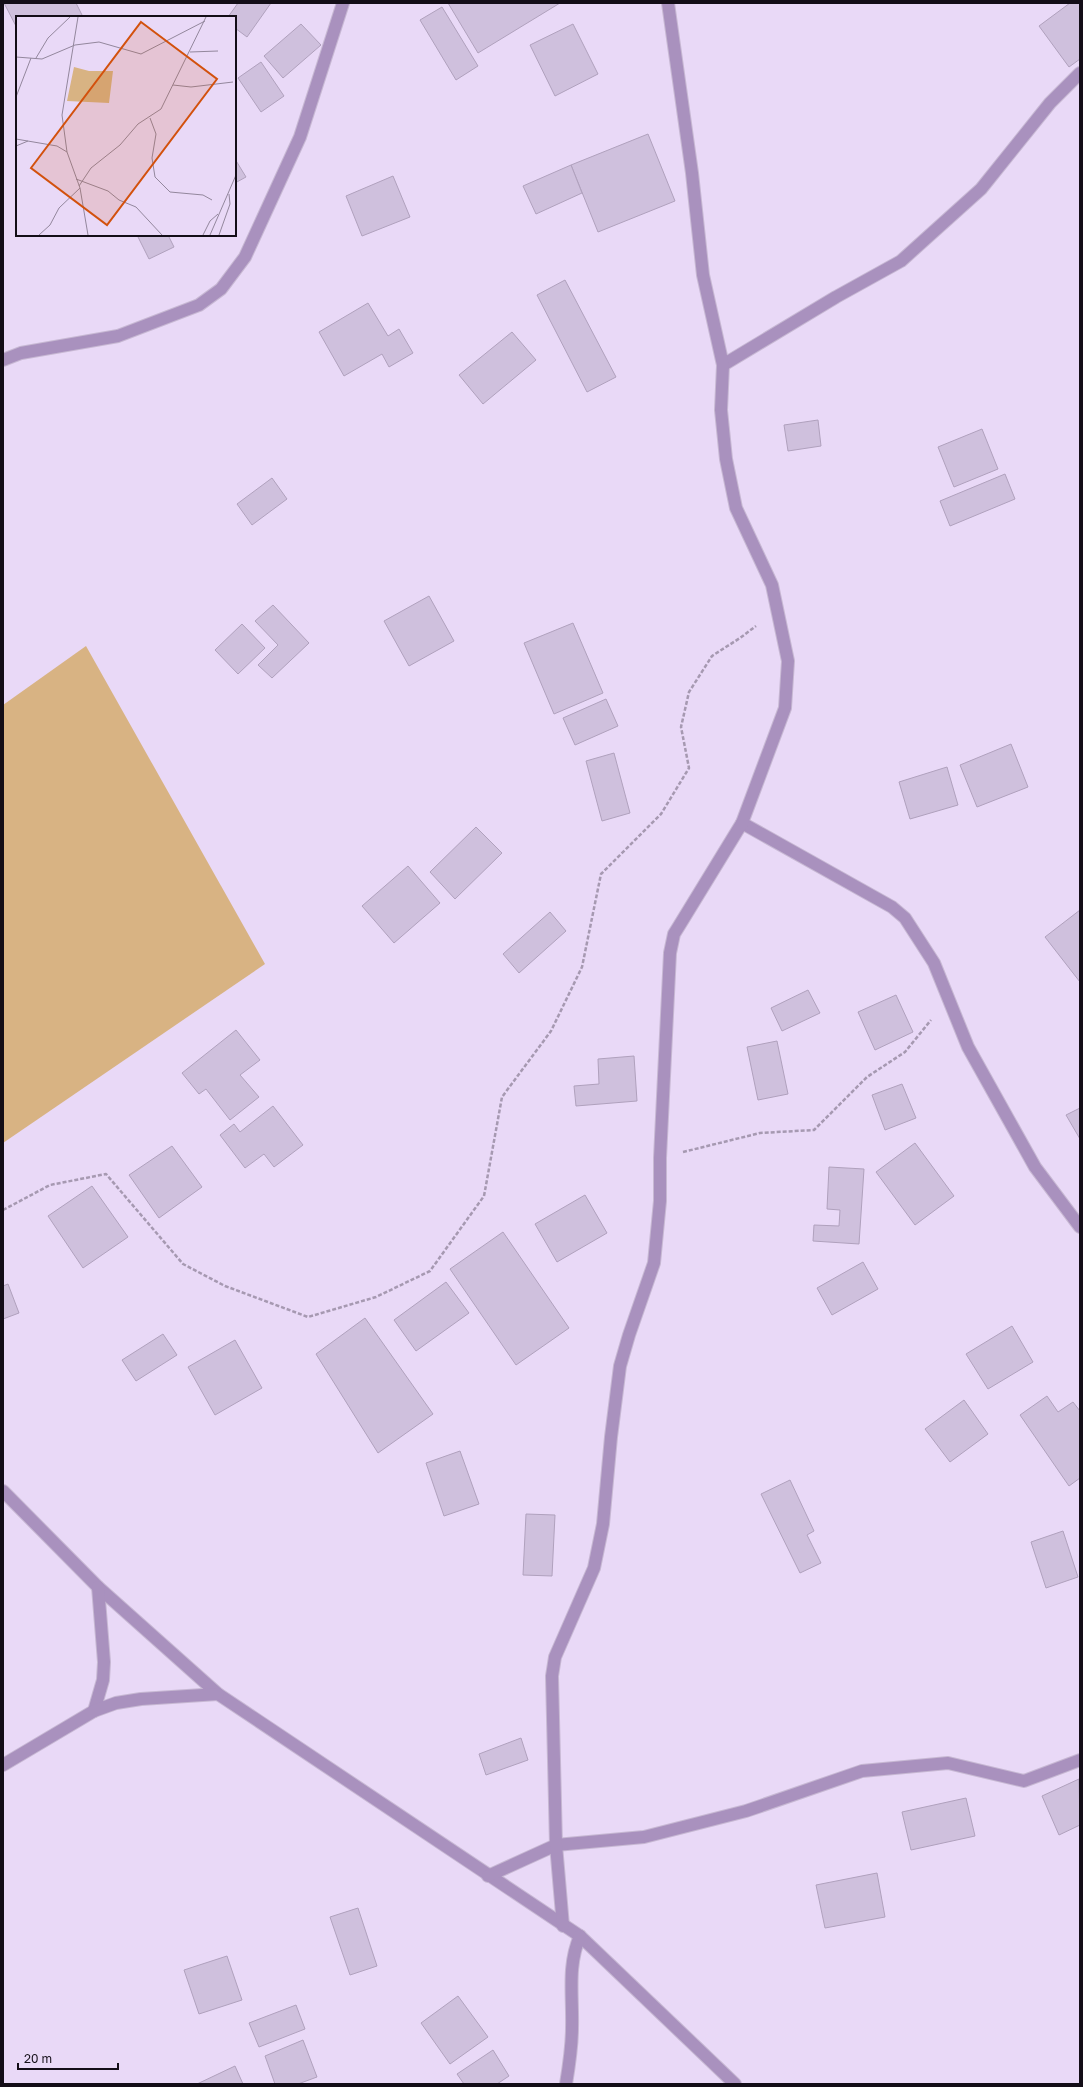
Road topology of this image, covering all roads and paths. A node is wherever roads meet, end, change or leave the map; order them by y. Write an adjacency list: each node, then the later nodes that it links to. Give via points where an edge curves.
1 (343, 3): 4 (street, via 300,136 245,257 221,289 199,305 118,336 21,353)
2 (668, 3): 5 (street, via 692,173 703,275)
3 (1080, 73): 5 (street, via 1050,103 981,189 901,260)
4 (3, 360)
5 (723, 365): 7 (street, via 721,410 726,459 736,508 772,585 788,661 785,708)
6 (757, 625): 10 (path, via 712,656 689,692 681,728 689,768 660,814 601,874 582,966 551,1030 502,1097 484,1196 430,1271 376,1297 308,1317 225,1286 183,1264 106,1174 50,1185)
7 (742, 823): 9 (street, via 679,926 672,943); 11 (street, via 892,907 905,918 934,963 968,1047 1035,1167)
8 (932, 1019): 9 (path, via 905,1052 867,1077 814,1130 760,1133)
9 (660, 1158): 18 (street, via 660,1201 654,1263 620,1366 603,1524 594,1568 555,1657 552,1676)
10 (3, 1210)
11 (1080, 1227)
12 (3, 1491): 13 (street)
13 (98, 1587): 14 (street); 15 (street, via 104,1662 103,1680)
14 (218, 1694): 15 (street, via 141,1698); 19 (street)
15 (94, 1711): 17 (street)
16 (1080, 1760): 18 (street, via 1024,1781 948,1763 862,1771 746,1811 644,1837)
17 (3, 1765)
18 (556, 1845): 19 (street); 20 (street)
19 (488, 1876): 20 (street)
20 (564, 1926): 21 (street)
21 (580, 1936): 22 (street, via 573,1952 572,2029); 23 (street)
22 (566, 2084)
23 (735, 2084)

